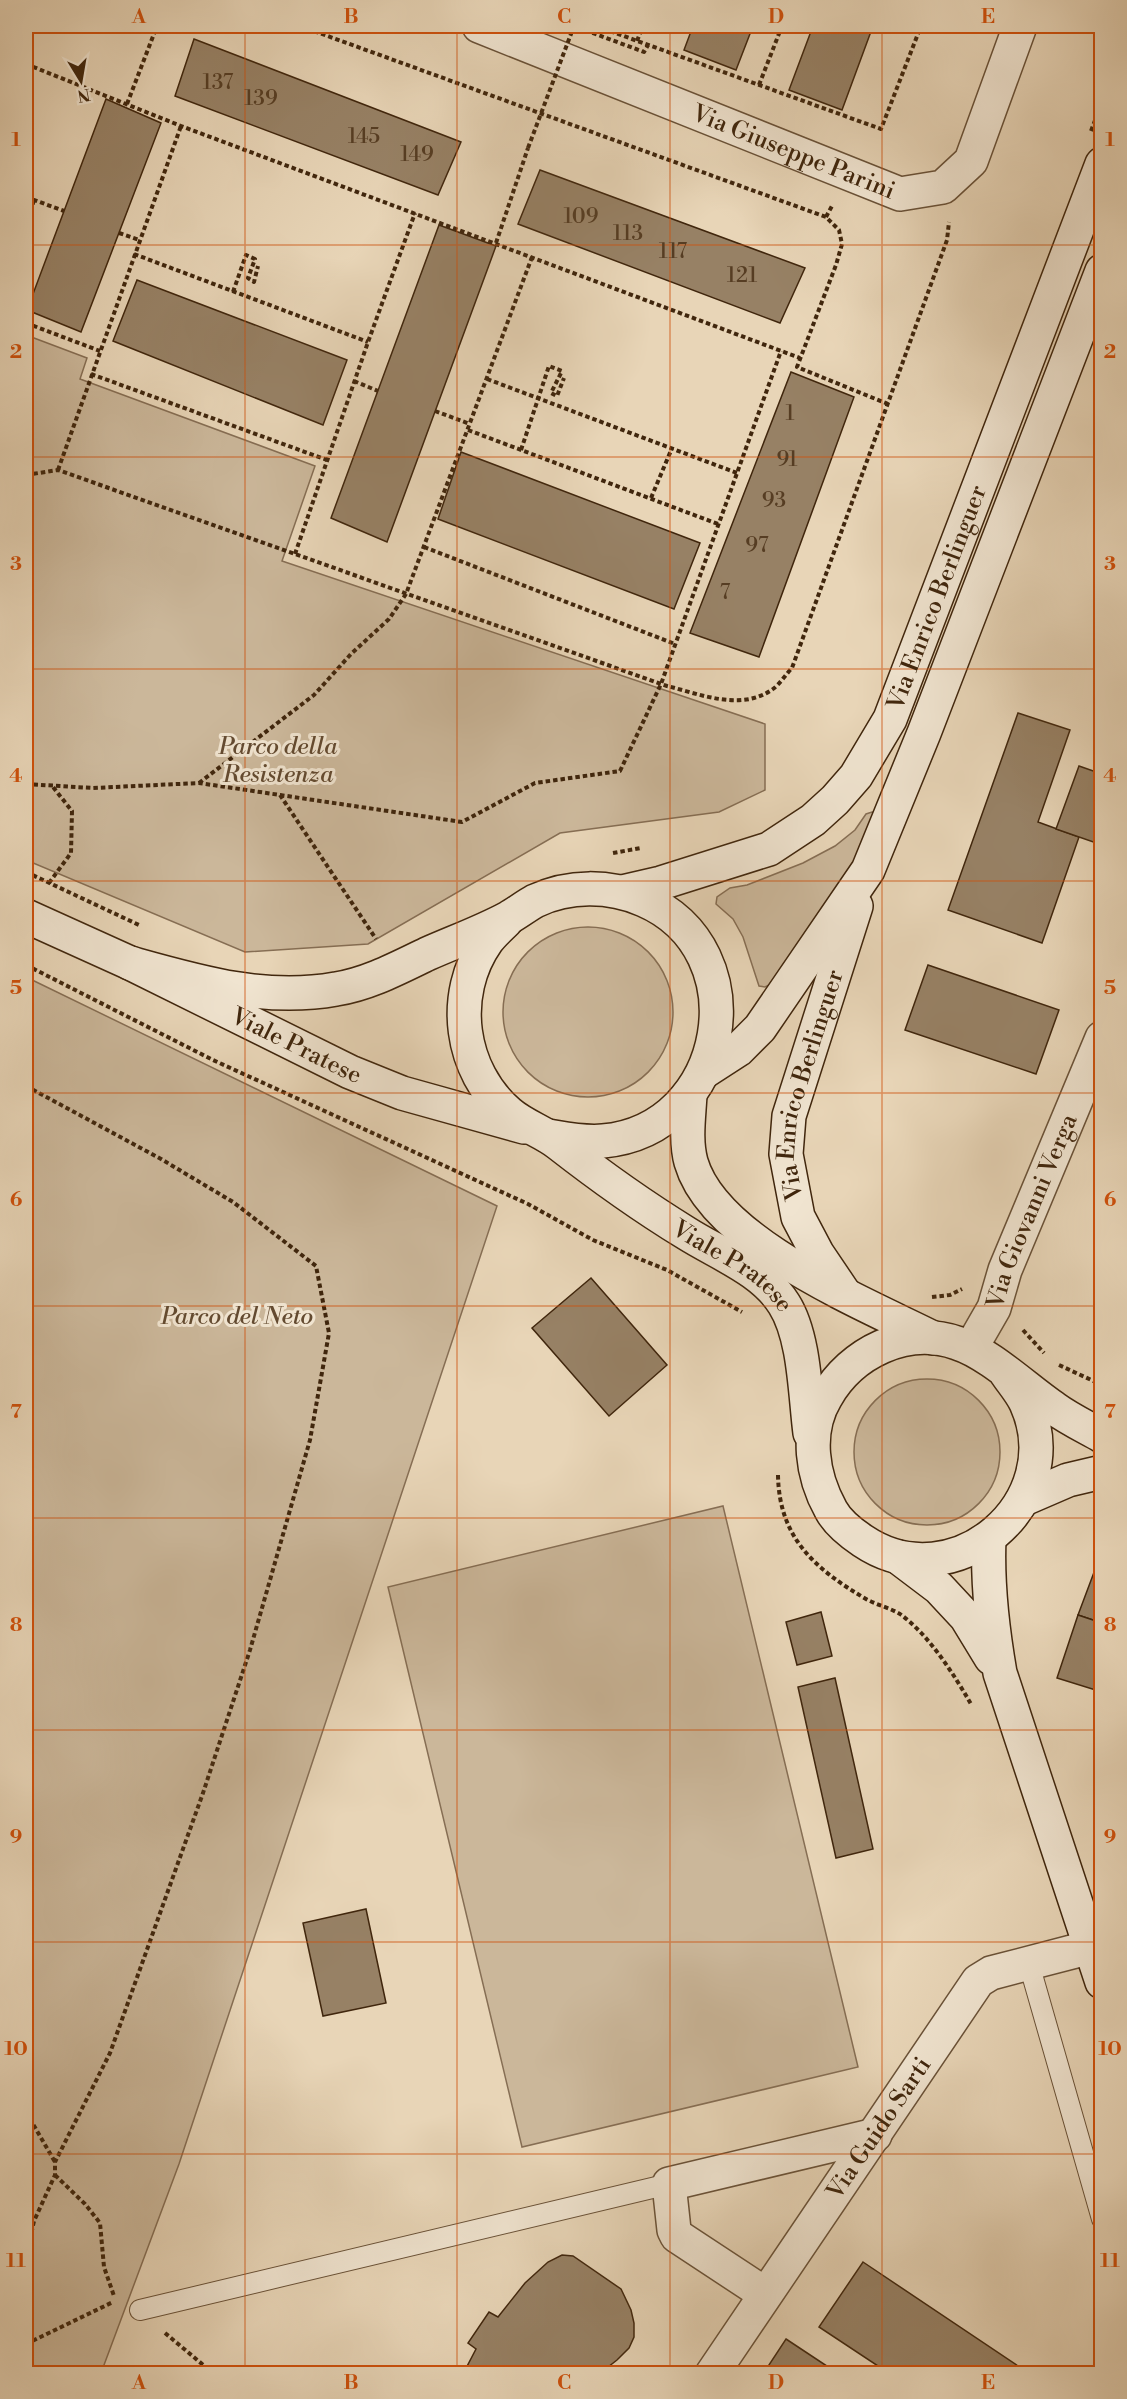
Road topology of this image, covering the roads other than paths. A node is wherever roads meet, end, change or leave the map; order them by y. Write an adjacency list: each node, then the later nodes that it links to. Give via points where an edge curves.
1 (478, 26): 2 (main road, Via Giuseppe Parini, via 900,194 943,187 971,161)
2 (1020, 26)
3 (1101, 164): 6 (main road, Via Enrico Berlinguer, via 890,719 862,767 813,820 769,849)
4 (1101, 271): 5 (main road, Via Enrico Berlinguer)
5 (868, 870): 11 (main road, Via Enrico Berlinguer, via 760,1028); 13 (main road, Via Enrico Berlinguer, via 789,1116 786,1155 798,1217)
6 (622, 892): 8 (main road, Viale Pratese, via 562,891); 11 (main road, Viale Pratese, via 645,901 679,925 700,951 711,974 717,1023 713,1048)
7 (26, 916): 9 (main road, Viale Pratese)
8 (509, 918): 9 (main road, Viale Pratese, via 372,979 337,989 269,993 238,990); 12 (main road, Viale Pratese, via 487,941 472,969 464,1000 464,1032 472,1063 488,1091 510,1114)
9 (130, 963): 12 (main road, Viale Pratese, via 350,1072 402,1093)
10 (1101, 1038): 15 (main road, Via Giovanni Verga, via 1005,1270 994,1308)
11 (697, 1083): 12 (main road, Viale Pratese, via 672,1112 628,1136 587,1142); 13 (main road, Viale Pratese, via 687,1138 691,1162 710,1201 756,1242)
12 (543, 1133): 18 (main road, Viale Pratese, via 616,1188 758,1276 784,1304 797,1339)
13 (844, 1293): 14 (main road, Viale Pratese)
14 (933, 1338): 15 (main road); 18 (main road, via 900,1340 870,1351 844,1372 825,1398 814,1429)
15 (971, 1348): 16 (main road)
16 (1006, 1373): 17 (main road); 20 (main road, via 1026,1403 1035,1438 1034,1465)
17 (1101, 1436)
18 (813, 1462): 22 (main road, via 820,1488 838,1519 873,1548)
19 (1101, 1472): 20 (main road, via 1068,1480)
20 (1024, 1499): 21 (main road, via 1009,1521)
21 (989, 1539): 22 (main road, via 961,1553 930,1560); 23 (main road, via 990,1620)
22 (898, 1557): 23 (main road, via 939,1588 966,1617)
23 (1000, 1672): 24 (main road)
24 (1096, 1949): 25 (main road, Via Guido Sarti); 26 (main road)
25 (1029, 1964): 27 (main road, Via Guido Sarti, via 991,1973 978,1981); 29 (lane)
26 (1101, 1982)
27 (875, 2135): 28 (main road); 30 (main road, Via Guido Sarti)
28 (669, 2184): 30 (main road, via 677,2236); 31 (lane)
29 (1101, 2219)
30 (765, 2294): 32 (main road, Via Guido Sarti)
31 (140, 2310)
32 (712, 2373)

